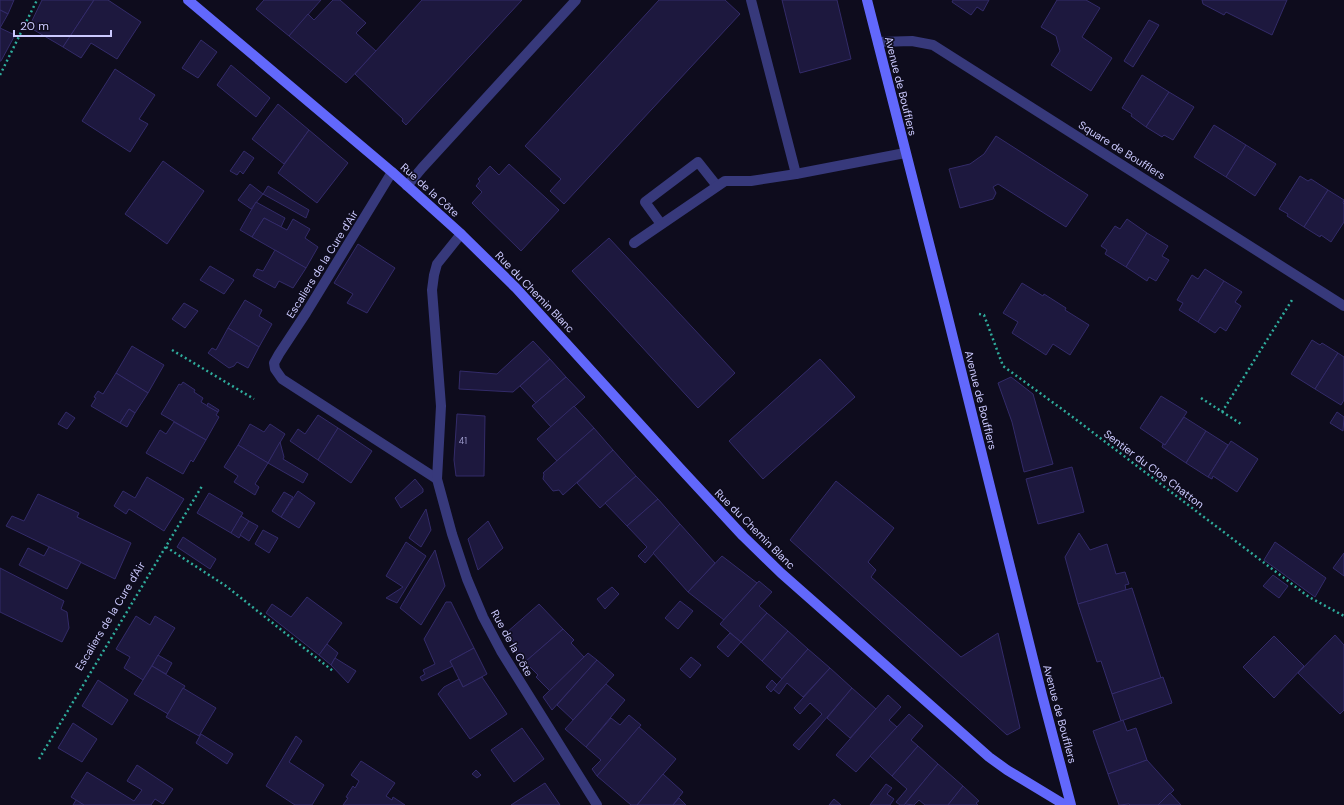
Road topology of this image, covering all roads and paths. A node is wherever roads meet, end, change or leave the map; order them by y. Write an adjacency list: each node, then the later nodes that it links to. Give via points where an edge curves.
1 (37, 0): 7 (path)
2 (188, 0): 9 (street, Rue de la Côte)
3 (576, 0): 11 (street)
4 (751, 0): 10 (street)
5 (868, 0): 6 (street, Avenue de Boufflers)
6 (878, 42): 8 (street, Avenue de Boufflers); 17 (street, Square de Boufflers, via 912,41 934,45)
7 (0, 75)
8 (906, 153): 10 (street); 32 (street, Avenue de Boufflers)
9 (392, 172): 11 (street, Rue de la Côte); 24 (street, Escaliers de la Cure d'Air, via 274,363 282,379)
10 (796, 174): 12 (street, via 751,181 725,180)
11 (407, 186): 14 (street, Rue de la Côte)
12 (717, 186): 13 (street); 13 (street, via 698,162 645,202)
13 (661, 224): 15 (street)
14 (461, 234): 24 (street, Rue de la Côte, via 437,264 432,290 441,406); 31 (street, Rue du Chemin Blanc, via 516,288 743,536 781,573 989,757)
15 (634, 243)
16 (1292, 300): 22 (path)
17 (1344, 306)
18 (979, 314): 27 (path, Sentier du Clos Chatton, via 984,315 1003,366 1309,597)
19 (172, 350): 21 (path)
20 (1201, 398): 22 (path)
21 (254, 399)
22 (1222, 412): 23 (path)
23 (1241, 424)
24 (437, 479): 30 (street, Rue de la Côte, via 466,579 483,617)
25 (202, 486): 26 (path, Escaliers de la Cure d'Air)
26 (166, 547): 28 (path, via 226,586); 29 (path, Escaliers de la Cure d'Air)
27 (1344, 616)
28 (333, 671)
29 (39, 759)
30 (597, 805)
31 (1065, 805)
32 (1071, 805)

